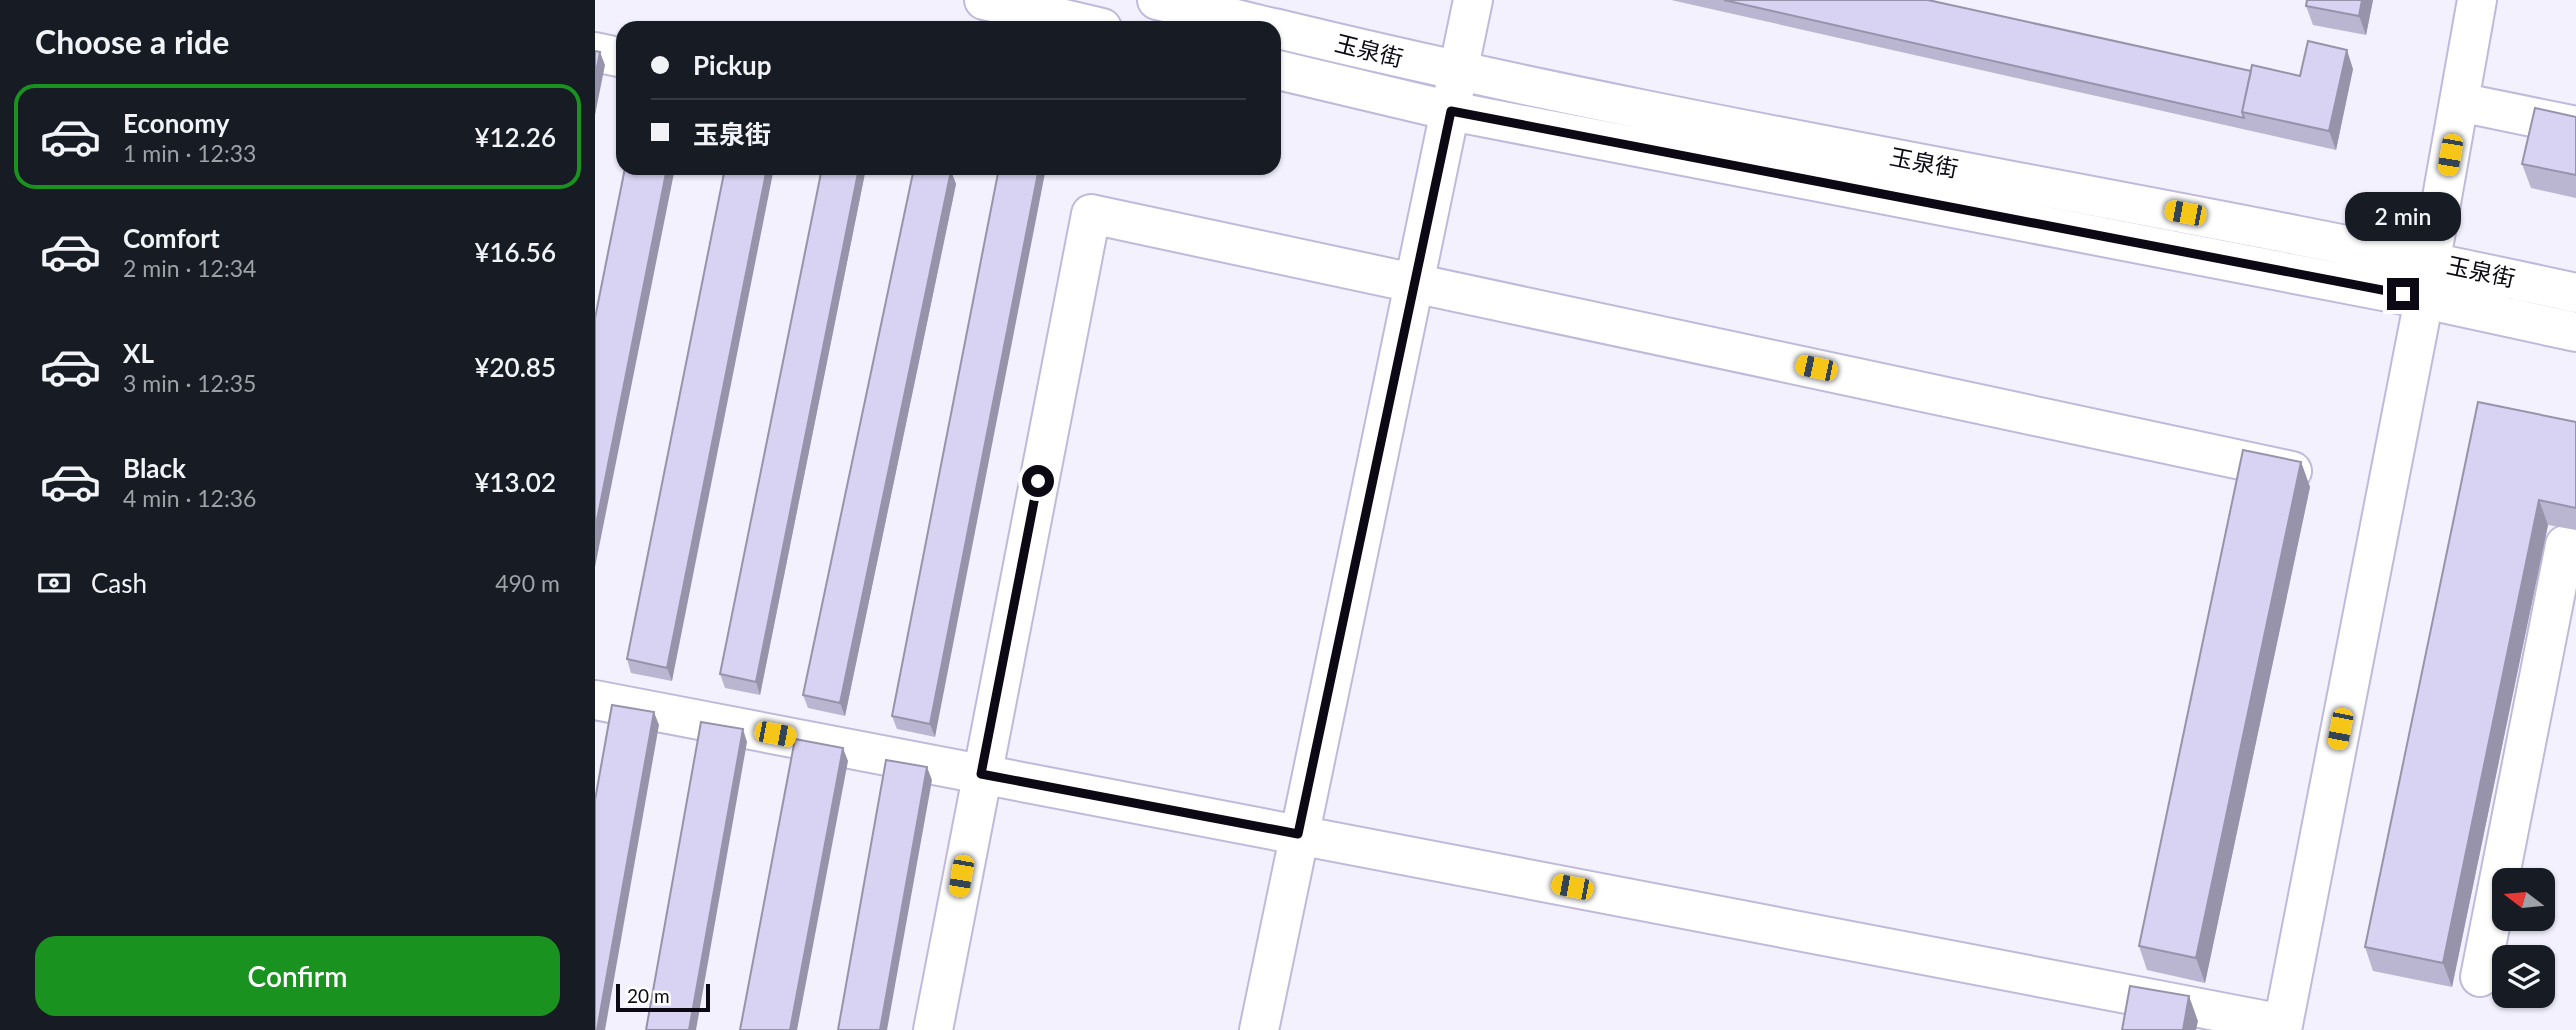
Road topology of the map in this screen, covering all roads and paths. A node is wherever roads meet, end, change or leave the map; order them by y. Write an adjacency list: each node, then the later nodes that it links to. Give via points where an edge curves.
1 (984, 0): 5 (street)
2 (1157, 0): 6 (street, 玉泉街)
3 (1473, 0): 11 (street)
4 (2477, 0): 12 (street)
5 (1072, 21)
6 (1244, 21)
7 (1281, 30): 11 (street, 玉泉街)
8 (595, 52): 9 (street)
9 (616, 56)
10 (1281, 71): 13 (street, 玉泉街)
11 (1459, 73): 13 (street); 15 (street, 玉泉街)
12 (2459, 102): 14 (street); 15 (street)
13 (1451, 111): 16 (street); 18 (street, 玉泉街)
14 (2576, 126)
15 (2431, 261): 17 (street, 玉泉街); 18 (street)
16 (1415, 282): 20 (street); 23 (street, via 1091,214); 24 (street)
17 (2576, 293)
18 (2424, 299): 19 (street, 玉泉街); 26 (street)
19 (2576, 332)
20 (2297, 472)
21 (2576, 547): 25 (street, via 2565,545)
22 (595, 700): 23 (street)
23 (981, 774): 24 (street); 27 (street)
24 (1298, 834): 26 (street); 28 (street)
25 (2480, 977)
26 (2282, 1027)
27 (933, 1030)
28 (1259, 1030)

